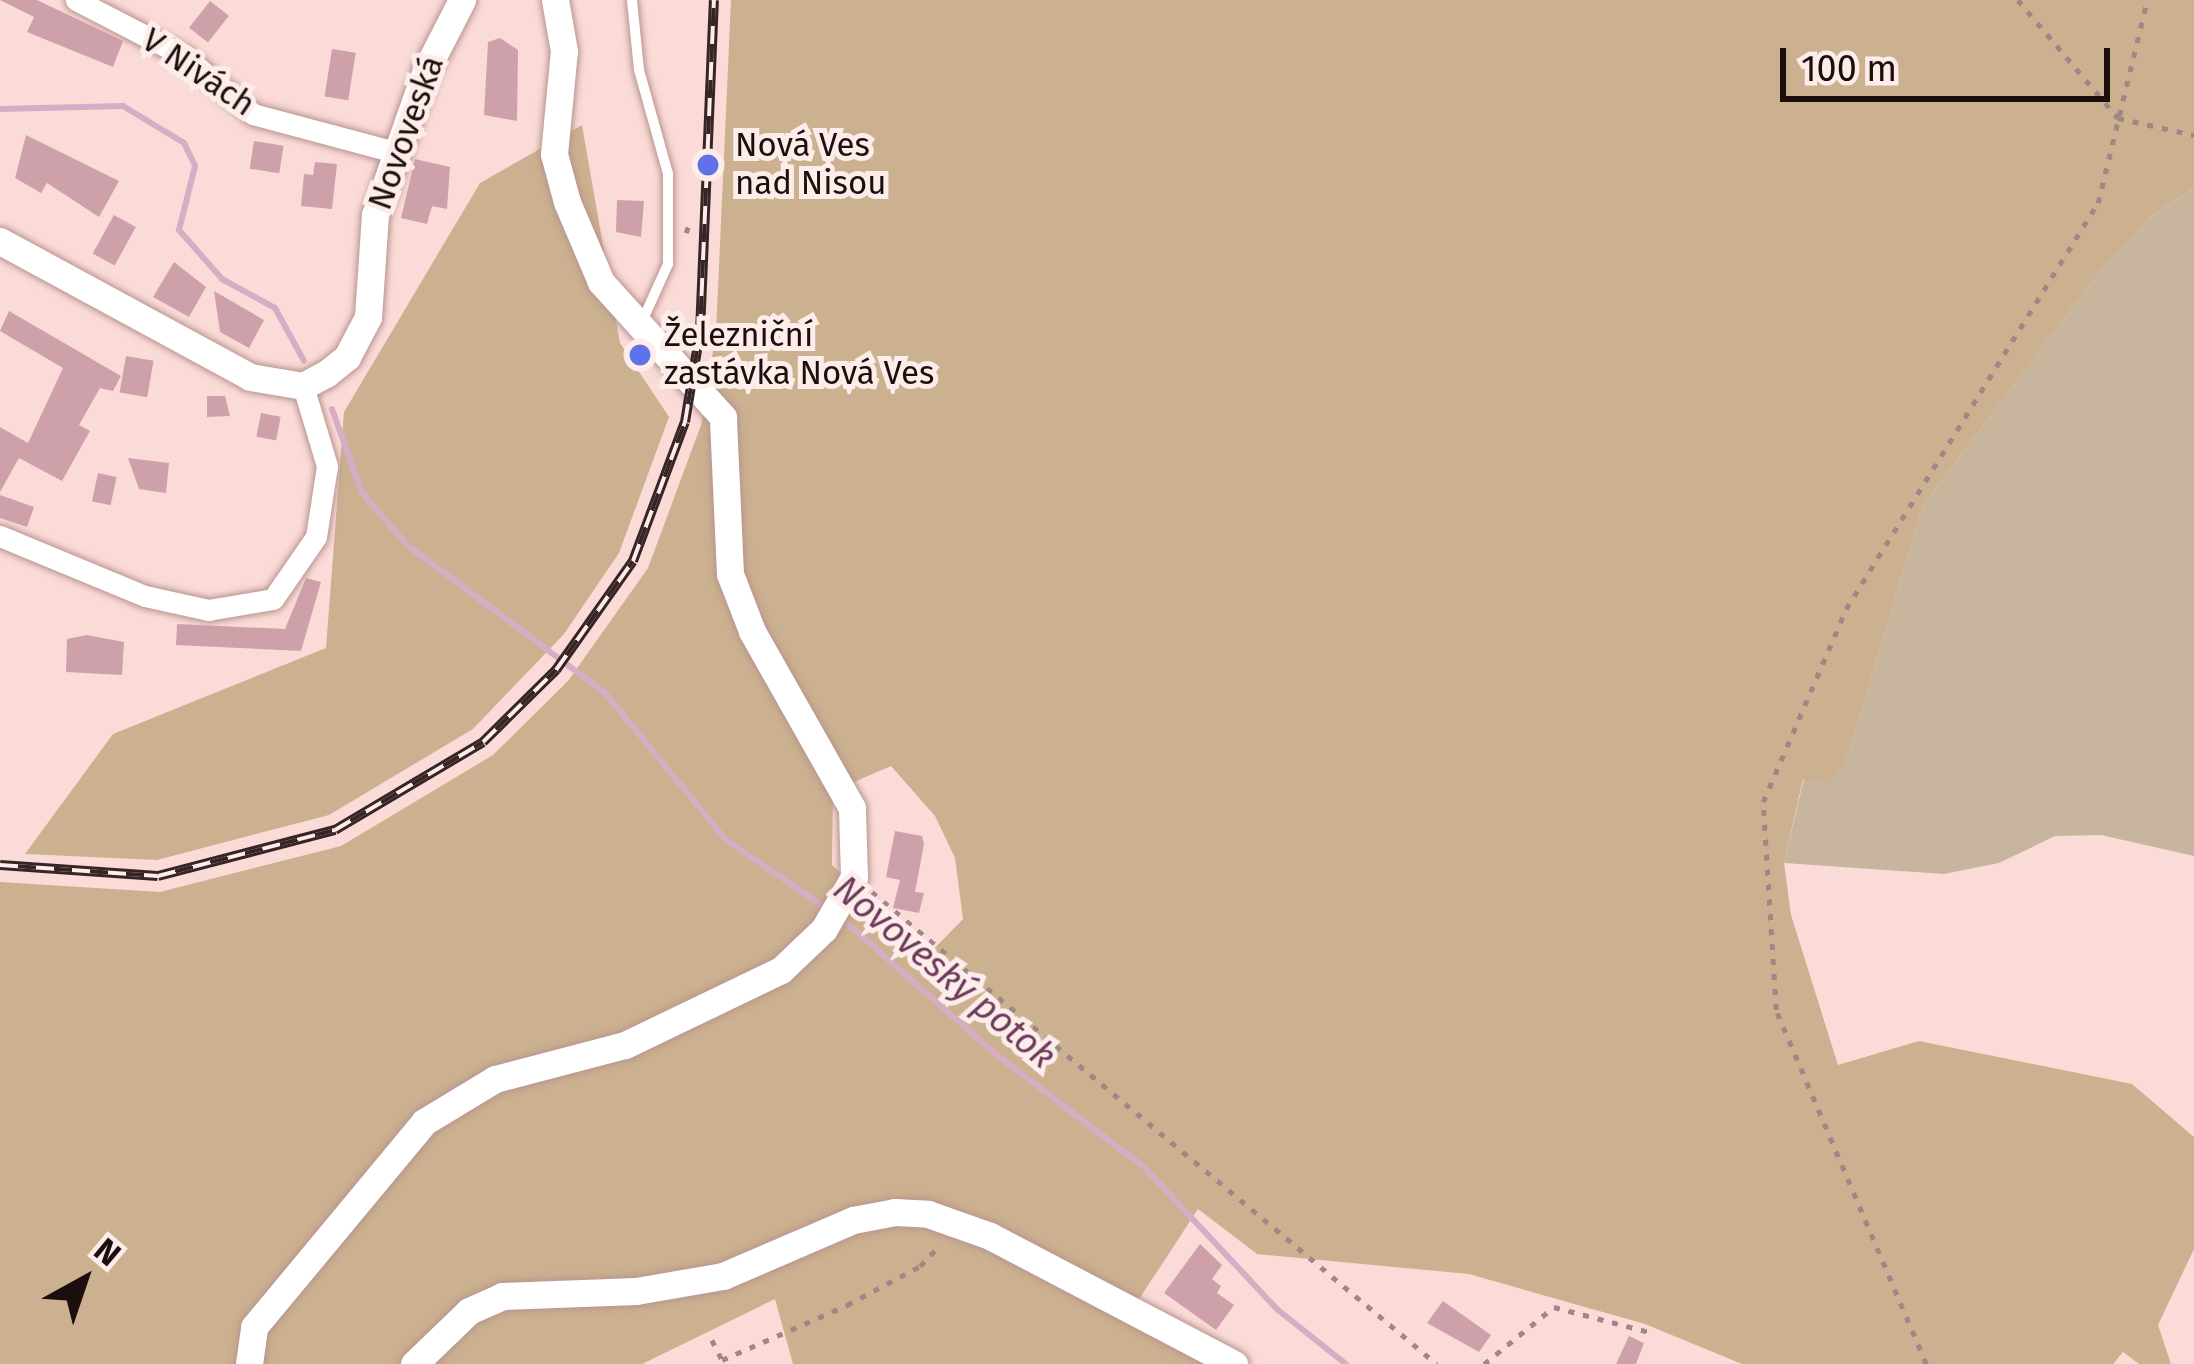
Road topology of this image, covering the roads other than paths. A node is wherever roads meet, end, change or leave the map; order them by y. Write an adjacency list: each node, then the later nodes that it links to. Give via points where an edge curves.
1 (76, 0): 5 (street, V Nivách, via 184,56 253,114)
2 (462, 0): 5 (street, Novoveská)
3 (555, 0): 7 (street, via 565,51 554,154 601,281)
4 (632, 0): 7 (lane, via 639,70 668,174 668,265 658,302)
5 (395, 152): 8 (street, Novoveská, via 375,215 368,317 346,357)
6 (0, 241): 8 (street, via 216,362 272,385)
7 (638, 329): 10 (street, via 717,408 729,442 730,574 752,631 846,793 859,853 848,889 824,929 782,970 713,1008 626,1045 495,1079 424,1122 254,1327)
8 (303, 386): 9 (street, via 327,466 316,537 273,599 208,610 145,596)
9 (0, 536)
10 (249, 1364)
11 (414, 1364): 12 (street, via 469,1311 502,1296 636,1291 723,1276 879,1213 961,1224)
12 (1234, 1364)

